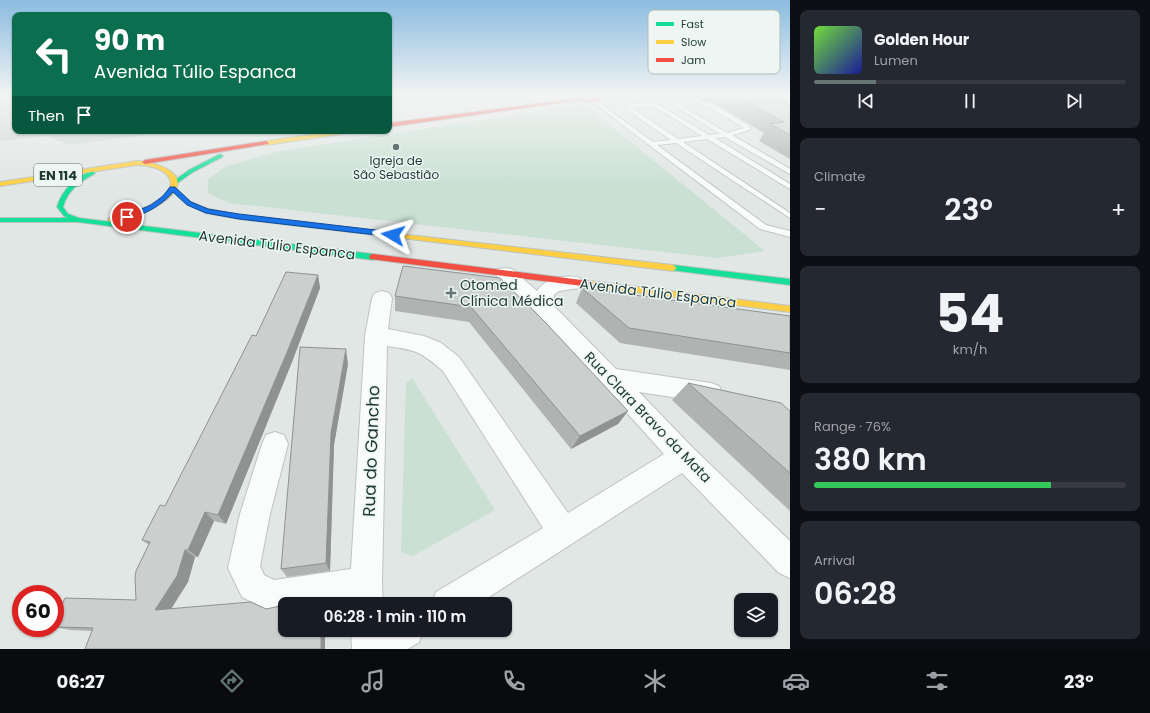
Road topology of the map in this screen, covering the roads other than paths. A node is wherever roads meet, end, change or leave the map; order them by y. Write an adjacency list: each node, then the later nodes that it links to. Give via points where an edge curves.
1 (630, 125): 10 (lane)
2 (653, 125): 9 (lane)
3 (689, 125): 8 (lane)
4 (710, 125): 7 (lane)
5 (745, 125): 7 (lane, via 748,129)
6 (317, 134): 11 (main road)
7 (726, 135): 8 (lane); 13 (lane, via 747,139); 15 (lane)
8 (708, 137): 9 (lane); 18 (lane)
9 (677, 141): 10 (lane); 19 (lane)
10 (652, 144): 23 (lane, via 763,227)
11 (241, 147): 12 (main road); 17 (main road, via 191,170)
12 (136, 164): 14 (main road, Avenida Túlio Espanca); 17 (main road, Avenida Túlio Espanca, via 161,167 170,172 174,178)
13 (790, 165)
14 (116, 166): 16 (main road, Avenida Túlio Espanca / EN 114); 21 (main road, Avenida Túlio Espanca, via 82,178 69,187 61,197 60,207 66,215)
15 (790, 172)
16 (0, 184)
17 (173, 186): 22 (main road, Avenida Túlio Espanca, via 165,198 142,212 118,220); 25 (main road, Avenida Túlio Espanca, via 189,203 206,211 239,217)
18 (790, 186)
19 (790, 216)
20 (0, 220): 21 (main road, Avenida Túlio Espanca)
21 (78, 220): 22 (main road, Avenida Túlio Espanca)
22 (98, 222): 24 (main road, Avenida Túlio Espanca)
23 (790, 234)
24 (505, 274): 26 (main road, Avenida Túlio Espanca); 28 (street, Rua Clara Bravo da Mata)
25 (790, 282)
26 (573, 283): 28 (street, via 548,288); 29 (main road, Avenida Túlio Espanca)
27 (382, 298): 30 (street, Rua do Gancho)
28 (543, 307): 31 (street, Rua Clara Bravo da Mata)
29 (790, 309)
30 (376, 336): 35 (street, via 416,342 433,349 451,364); 37 (street, Rua do Gancho)
31 (611, 378): 32 (street); 34 (street, Rua Clara Bravo da Mata)
32 (728, 396)
33 (275, 444): 37 (street, via 255,514 244,568 253,586 272,596)
34 (684, 457): 35 (street); 36 (street, Rua Clara Bravo da Mata)
35 (563, 532): 38 (street)
36 (790, 562)
37 (366, 594)
38 (459, 597)
39 (368, 637): 41 (street)
40 (396, 637): 42 (street)
41 (369, 649)
42 (376, 649)

